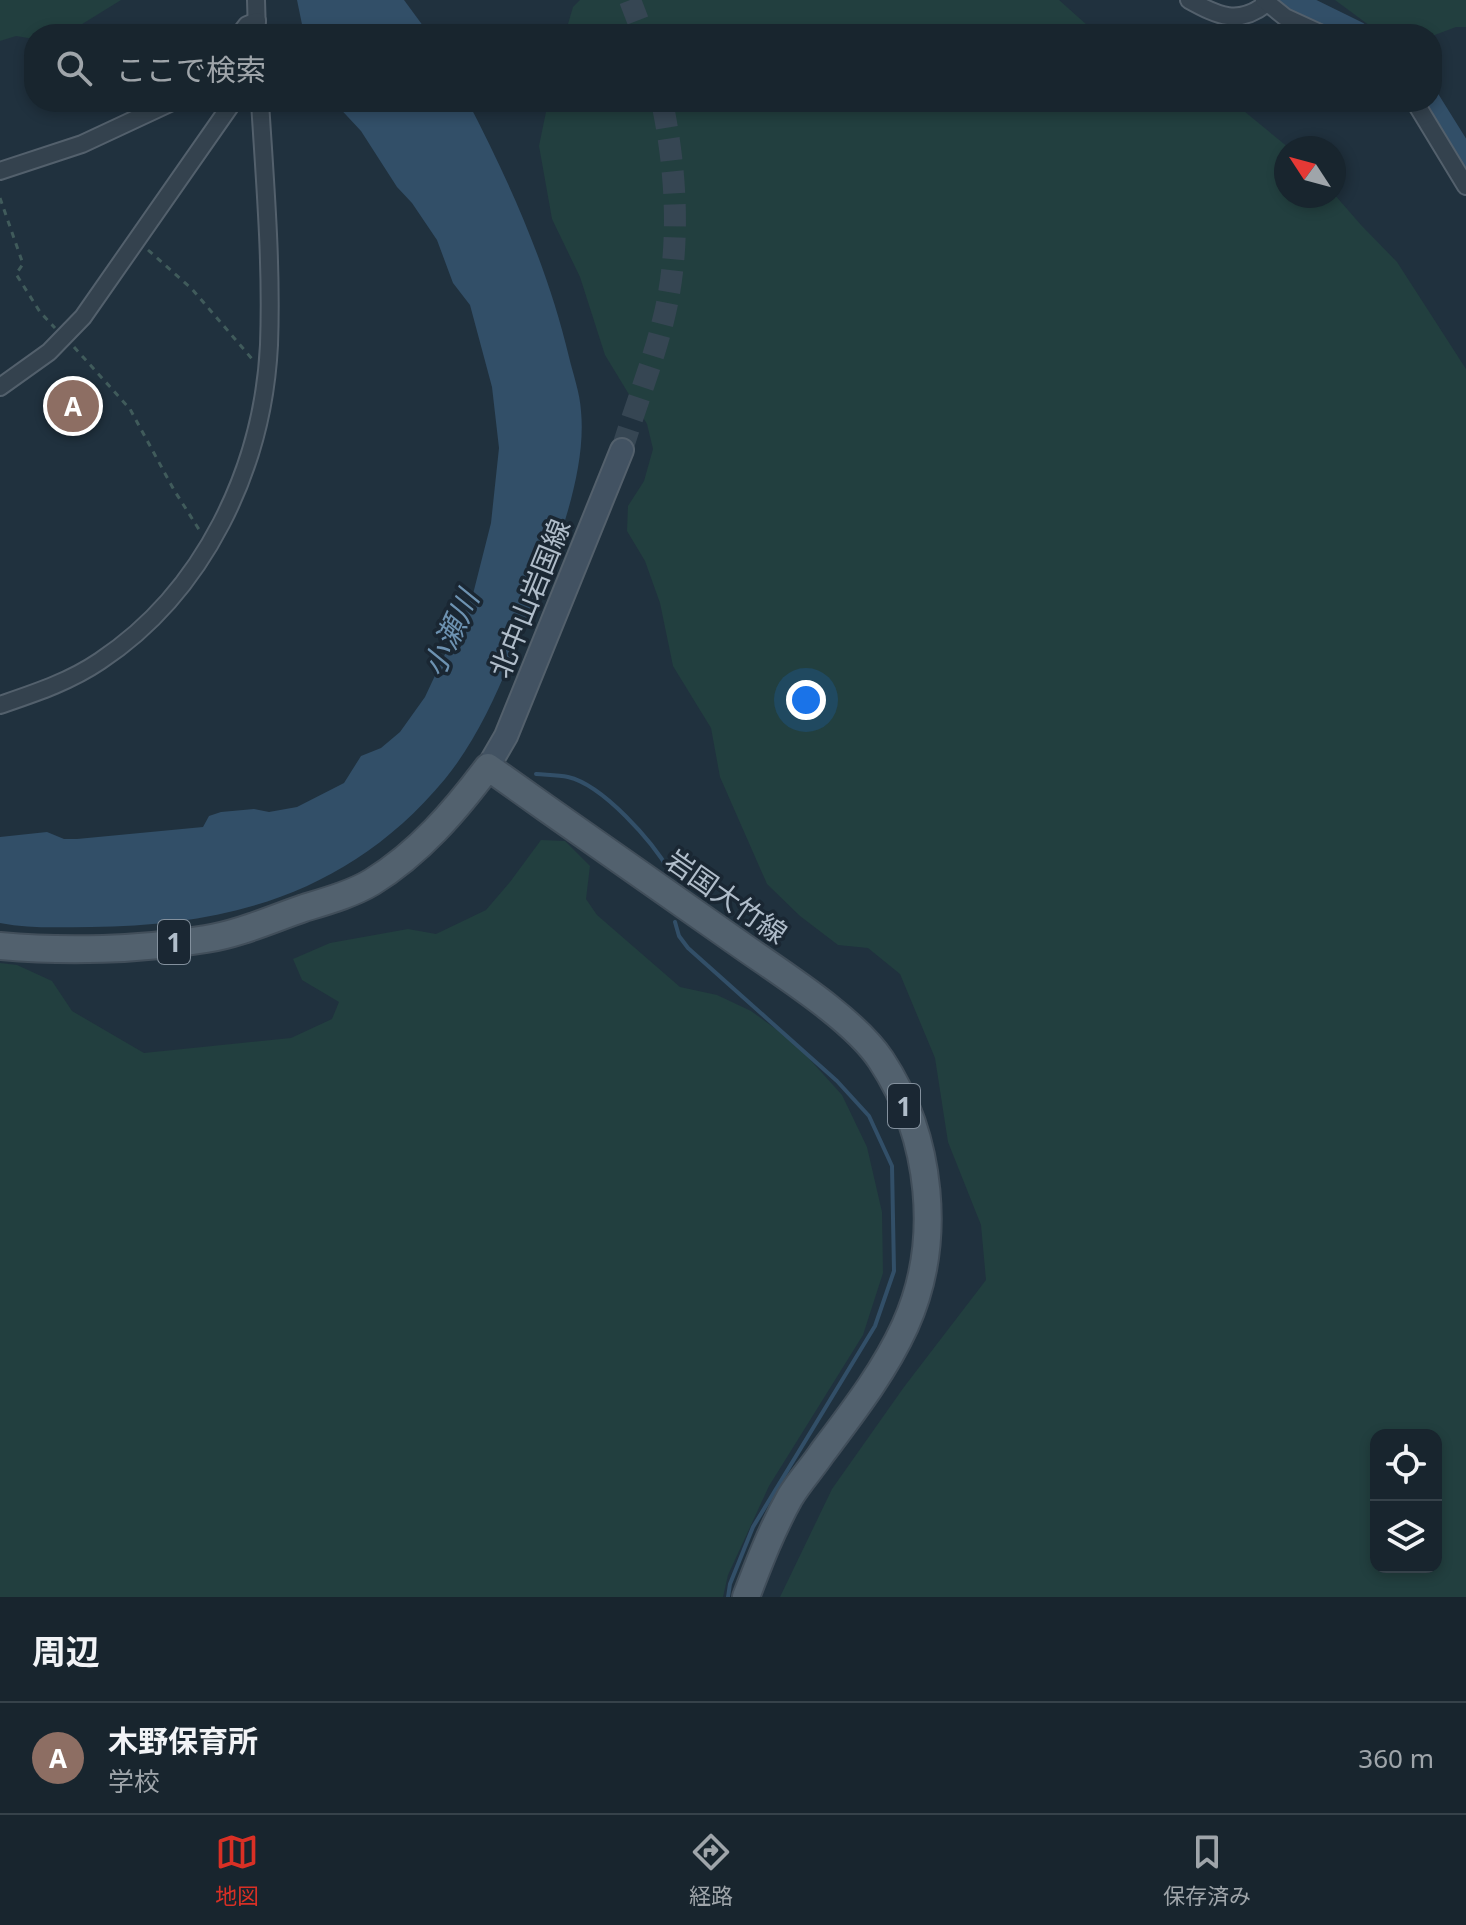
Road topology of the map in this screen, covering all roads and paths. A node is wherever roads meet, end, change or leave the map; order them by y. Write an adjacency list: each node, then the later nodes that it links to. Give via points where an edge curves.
1 (256, 0): 4 (street)
2 (1189, 0): 3 (street, via 1216,15 1238,17 1255,12)
3 (1266, 1): 5 (street)
4 (257, 24)
5 (1300, 24)
6 (151, 112): 10 (street, via 82,144)
7 (226, 112): 13 (street)
8 (261, 112): 15 (street, via 270,271)
9 (1421, 112): 11 (street)
10 (0, 171)
11 (1466, 186)
12 (0, 198): 14 (path, via 23,264 16,274)
13 (137, 239): 14 (street); 15 (path, via 192,289)
14 (64, 337): 16 (street); 18 (path, via 130,409)
15 (266, 370): 18 (street, via 251,453)
16 (0, 387)
17 (622, 450): 20 (main road, 北中山岩国線, via 506,736)
18 (210, 546): 19 (street, via 145,626 100,661 56,686)
19 (0, 705)
20 (488, 767): 21 (main road, 1, via 455,811 410,854 371,883 342,895 207,939 74,951); 22 (main road, 岩国大竹線 / 1, via 857,1032 900,1093 922,1154 928,1200 926,1256 906,1323 887,1362 791,1495)
21 (0, 946)
22 (746, 1597)

